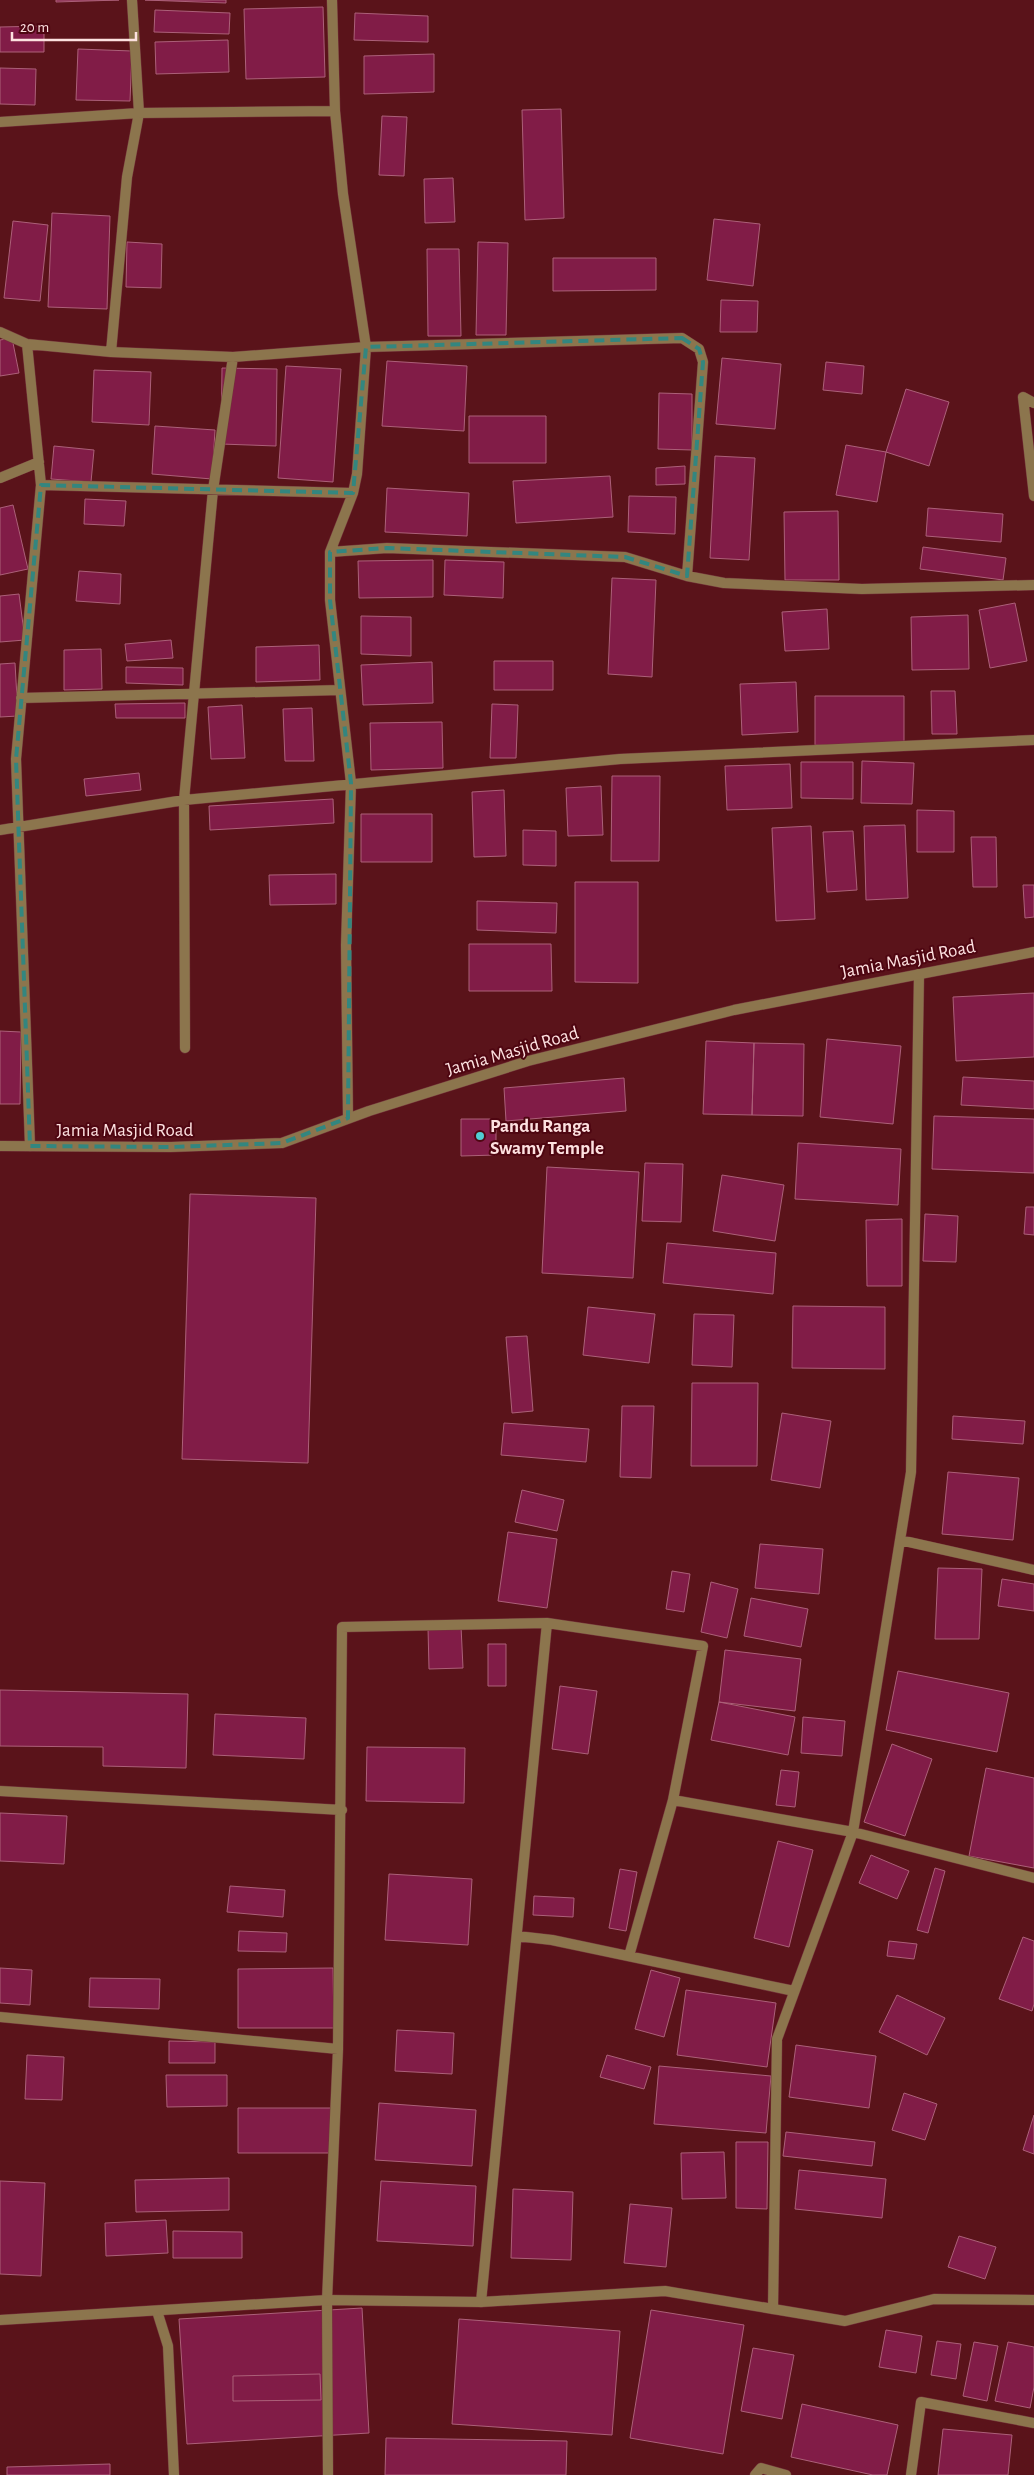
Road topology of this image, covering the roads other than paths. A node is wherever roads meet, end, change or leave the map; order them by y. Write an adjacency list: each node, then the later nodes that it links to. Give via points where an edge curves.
1 (132, 0): 4 (street)
2 (332, 0): 3 (street)
3 (334, 110): 4 (street); 8 (street)
4 (140, 113): 5 (street); 9 (street, via 127,177)
5 (0, 122)
6 (0, 332): 7 (street)
7 (27, 344): 9 (street); 12 (street)
8 (366, 347): 10 (street); 16 (street); 19 (street, via 682,338 699,349 703,362 702,408)
9 (111, 352): 10 (street)
10 (233, 357): 15 (street)
11 (1034, 403): 17 (street, via 1023,397)
12 (39, 462): 13 (street); 14 (street)
13 (0, 478)
14 (41, 485): 15 (street); 23 (street)
15 (213, 490): 16 (street); 22 (street)
16 (353, 494): 18 (street)
17 (1034, 496)
18 (330, 552): 19 (street, via 387,548 624,557); 21 (street, via 330,600)
19 (687, 576): 20 (street, via 724,583 862,589)
20 (1034, 586)
21 (340, 690): 22 (street); 25 (street)
22 (194, 694): 23 (street); 26 (street)
23 (21, 698): 27 (street, via 16,759)
24 (1034, 740): 25 (street, via 620,759)
25 (351, 783): 26 (street); 32 (street, via 346,945)
26 (184, 800): 27 (street); 31 (street)
27 (18, 828): 28 (street); 34 (street)
28 (0, 830)
29 (1034, 952): 30 (street, Jamia Masjid Road)
30 (919, 974): 32 (street, Jamia Masjid Road, via 734,1010 538,1059); 35 (street, via 911,1472)
31 (185, 1048)
32 (348, 1118): 34 (street, Jamia Masjid Road, via 282,1143 171,1148)
33 (0, 1146): 34 (street, Jamia Masjid Road)
34 (30, 1146)
35 (900, 1540): 36 (street); 41 (street)
36 (1034, 1570)
37 (547, 1623): 39 (street, via 703,1646); 40 (street, via 342,1627); 43 (street)
38 (0, 1791): 40 (street)
39 (673, 1800): 41 (street); 44 (street)
40 (342, 1810): 47 (street)
41 (853, 1832): 42 (street); 45 (street)
42 (1034, 1878)
43 (517, 1936): 44 (street); 50 (street)
44 (629, 1956): 45 (street)
45 (794, 1991): 51 (street, via 777,2039)
46 (0, 2017): 47 (street)
47 (338, 2049): 48 (street)
48 (327, 2300): 50 (street); 52 (street); 56 (street)
49 (1034, 2300): 51 (street, via 934,2299 846,2321)
50 (481, 2302): 51 (street, via 665,2291)
51 (773, 2309)
52 (157, 2310): 53 (street); 55 (street, via 168,2346)
53 (0, 2320)
54 (1034, 2423): 59 (street, via 921,2402)
55 (174, 2475)
56 (328, 2475)
57 (755, 2475): 58 (street, via 761,2468)
58 (786, 2475)
59 (911, 2475)

